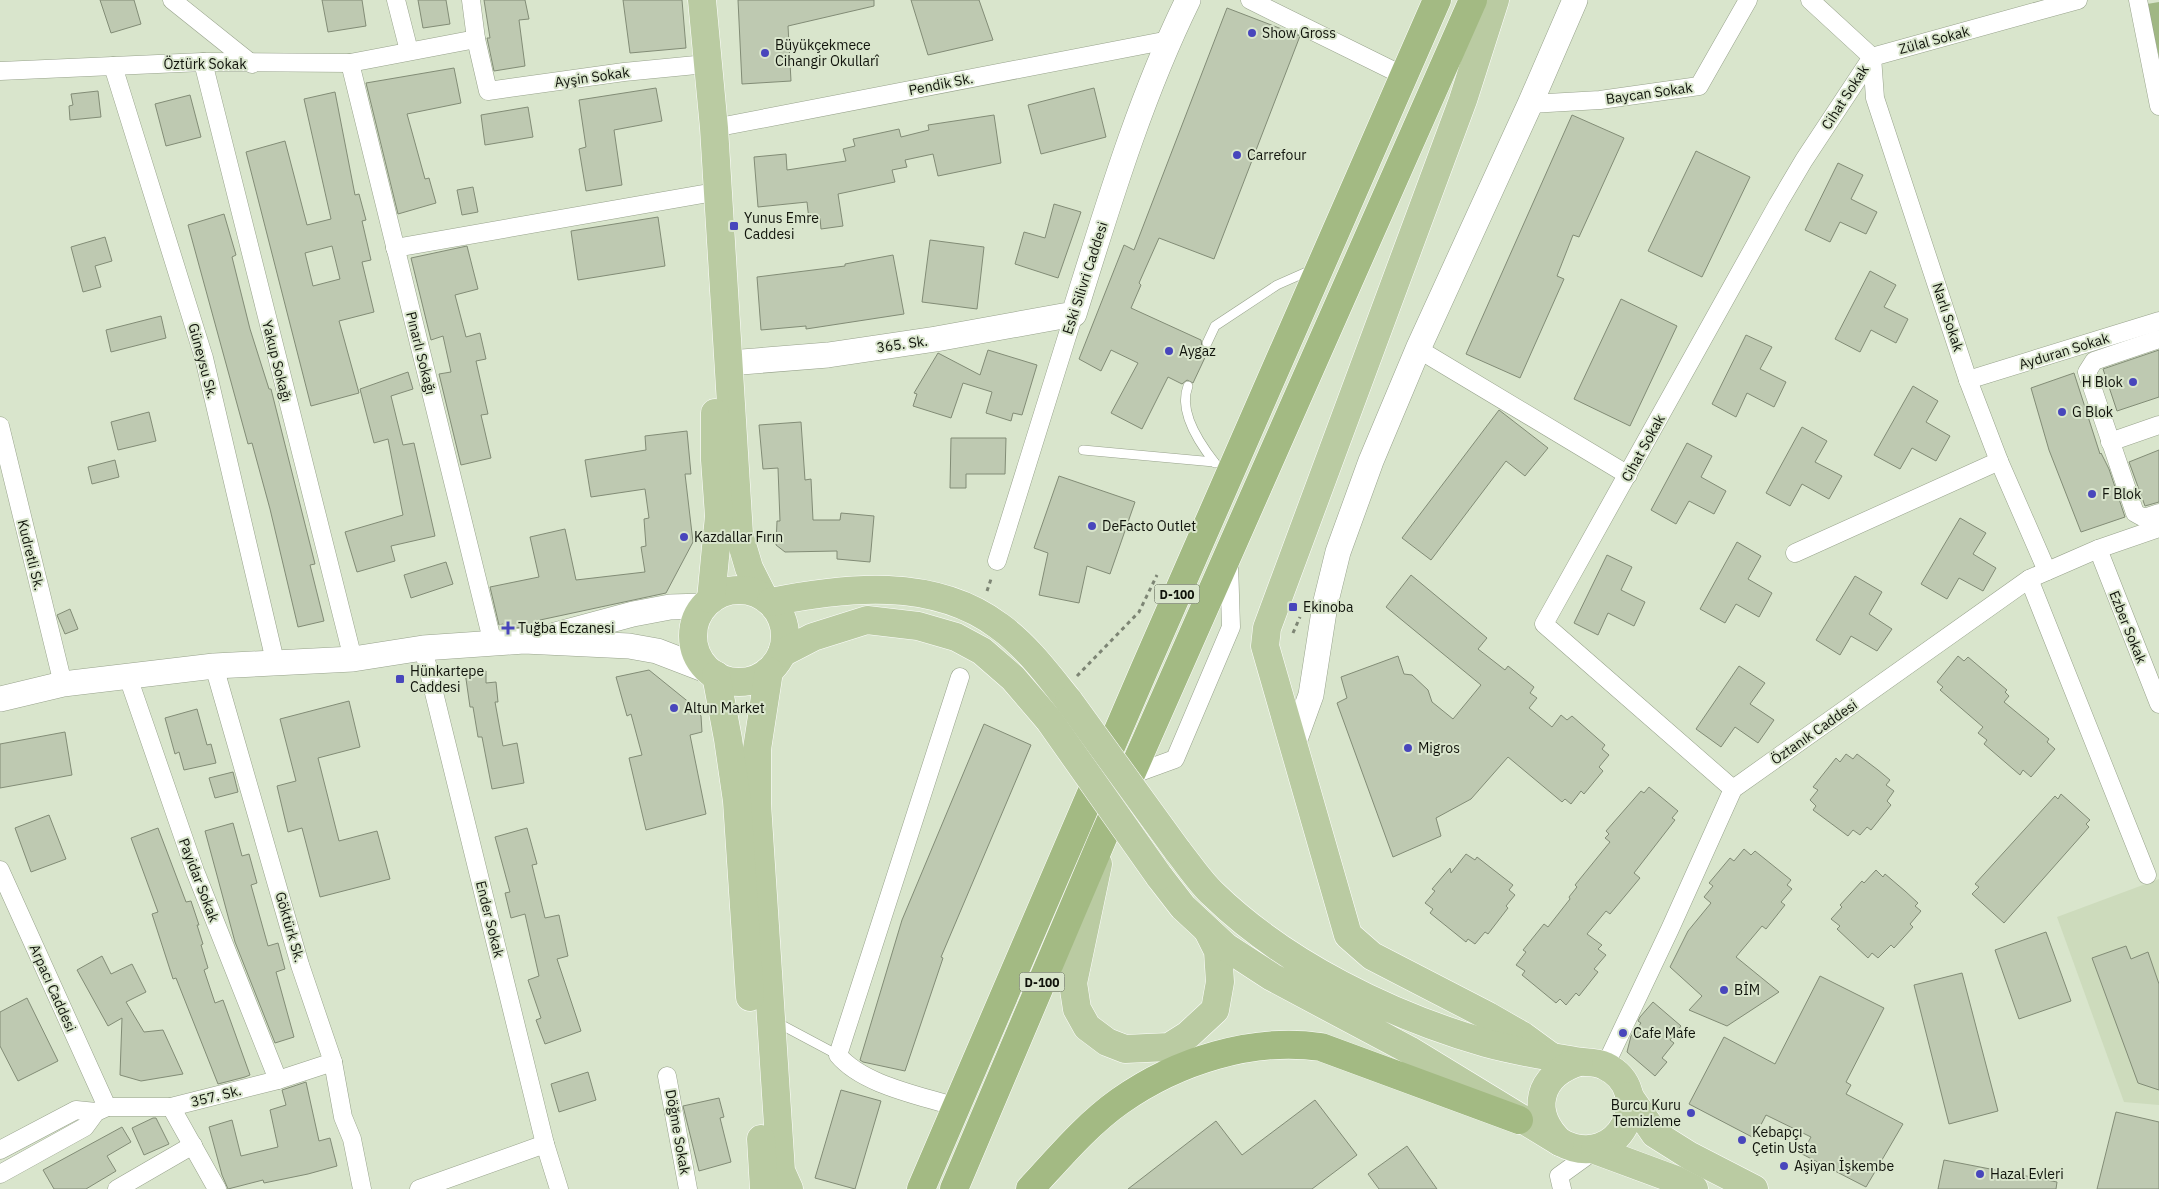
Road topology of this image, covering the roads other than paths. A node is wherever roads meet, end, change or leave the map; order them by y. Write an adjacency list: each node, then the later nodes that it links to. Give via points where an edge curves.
1 (172, 0): 22 (street)
2 (396, 0): 18 (street)
3 (471, 0): 16 (street)
4 (689, 0): 23 (main road)
5 (702, 0): 29 (main road)
6 (1188, 0): 17 (main road, Eski Silivri Caddesi)
7 (1250, 0): 26 (street)
8 (1437, 0): 26 (highway, D-100)
9 (1473, 0): 72 (highway, D-100)
10 (1495, 0): 70 (main road, via 1462,100 1267,628 1265,646)
11 (1575, 0): 27 (main road)
12 (1748, 0): 27 (street, Baycan Sokak, via 1699,86 1600,100)
13 (1810, 0): 19 (street)
14 (2078, 0): 19 (street, Zülal Sokak)
15 (2138, 0): 28 (street)
16 (476, 39): 18 (street, Öztürk Sokak); 23 (street, Ayşin Sokak, via 488,91)
17 (1169, 40): 29 (street, Pendik Sk.); 33 (main road, Eski Silivri Caddesi, via 1107,209)
18 (409, 51): 21 (street, Öztürk Sokak)
19 (1872, 57): 39 (street, Narlı Sokak, via 1875,98); 47 (street, Cihat Sokak, via 1778,204)
20 (203, 62): 22 (street, Öztürk Sokak); 24 (street, Öztürk Sokak); 60 (street, Yakup Sokağı)
21 (350, 63): 22 (street, Öztürk Sokak); 31 (street, Pınarlı Sokağı)
22 (252, 64)
23 (696, 65): 30 (main road)
24 (113, 66): 25 (street, Öztürk Sokak); 61 (street, Güneysu Sk., via 204,358)
25 (0, 71)
26 (1404, 76): 32 (highway, D-100)
27 (1530, 104): 37 (main road)
28 (2159, 106)
29 (714, 128): 38 (main road)
30 (703, 194): 31 (street); 38 (main road)
31 (396, 248): 58 (street, Pınarlı Sokağı)
32 (1321, 266): 36 (lane, via 1277,285 1215,326); 46 (highway, D-100)
33 (1074, 314): 38 (main road, 365. Sk., via 926,341); 52 (street, Eski Silivri Caddesi)
34 (2159, 321): 39 (street, Ayduran Sokak)
35 (2159, 339): 43 (street, via 2094,361 2086,372)
36 (1208, 343)
37 (1418, 349): 47 (street); 70 (main road, via 1371,461 1338,552 1325,605 1311,695)
38 (722, 364): 55 (main road, via 739,534 749,568); 56 (main road, via 715,460 719,516)
39 (1968, 380): 45 (street, Narlı Sokak)
40 (1188, 386): 46 (lane, via 1187,411 1201,445)
41 (2159, 425): 43 (street)
42 (0, 426): 67 (street, Kudretli Sk.)
43 (2110, 442): 48 (street, via 2135,514 2144,518)
44 (1083, 450): 46 (lane)
45 (1999, 461): 51 (street); 53 (street, Narlı Sokak)
46 (1221, 470): 84 (highway, D-100)
47 (1628, 475): 71 (street, Cihat Sokak, via 1544,624)
48 (2159, 513)
49 (2159, 528): 50 (street, Öztanık Caddesi)
50 (2098, 549): 53 (street, Öztanık Caddesi); 69 (street, Ezber Sokak)
51 (1795, 553)
52 (997, 561)
53 (2047, 571): 54 (street, Öztanık Caddesi)
54 (2029, 580): 71 (street, Öztanık Caddesi); 74 (street)
55 (767, 599): 56 (main road, via 749,590 736,589 723,592); 62 (main road, via 780,614 785,628); 79 (main road, bridge, via 868,590 949,599 977,612 1031,654 1066,696 1177,850 1211,893 1240,919 1355,991 1424,1023 1487,1043)
56 (708, 602): 57 (main road, via 633,614); 64 (main road, via 697,617 693,632 697,653)
57 (524, 641): 58 (main road); 64 (main road, via 629,646 657,651)
58 (493, 644): 59 (main road)
59 (423, 648): 60 (main road); 88 (street, Ender Sokak)
60 (353, 659): 61 (main road)
61 (275, 661): 63 (main road)
62 (776, 662): 64 (main road, via 759,678 744,682 730,681); 75 (main road, bridge, via 813,636 867,620 918,626 956,637 982,651 1013,678 1049,720 1159,876 1183,907); 76 (main road, via 757,749 757,804)
63 (214, 666): 65 (main road); 78 (street, Göktürk Sk., via 300,965)
64 (712, 673): 100 (main road, via 728,740 737,801)
65 (128, 677): 67 (main road); 81 (street, Payidar Sokak, via 195,871)
66 (960, 677): 77 (street)
67 (62, 684): 68 (main road)
68 (0, 699)
69 (2159, 704)
70 (1294, 742): 79 (main road, via 1348,935 1372,956)
71 (1733, 790): 79 (street, via 1670,929)
72 (1102, 840): 75 (main road, via 1073,983 1077,1009 1087,1028 1107,1042 1125,1049 1169,1048 1188,1035 1215,1010 1220,982 1218,951); 103 (highway, D-100)
73 (0, 870): 85 (street, Arpacı Caddesi)
74 (2147, 875)
75 (1207, 930): 86 (main road, via 1272,977 1409,1050)
76 (771, 1020): 77 (lane); 101 (main road, via 781,1171)
77 (838, 1055): 84 (street, via 849,1068 870,1078)
78 (333, 1062): 81 (street, 357. Sk.); 96 (street, Göktürk Sk.)
79 (1579, 1062): 82 (main road, via 1616,1073); 87 (main road, via 1558,1071 1544,1088 1542,1118 1549,1132)
80 (667, 1076): 99 (street, Döğme Sokak)
81 (278, 1080): 83 (street, 357. Sk.)
82 (1629, 1096): 91 (main road, via 1630,1110 1619,1136); 106 (main road, via 1655,1134)
83 (171, 1107): 85 (street, 357. Sk.); 89 (street)
84 (956, 1107): 102 (highway, D-100)
85 (101, 1110): 90 (street, 357. Sk., via 76,1110); 92 (street, via 86,1127)
86 (1519, 1120): 87 (main road); 104 (highway, via 1321,1047 1294,1043 1259,1046 1184,1066 1120,1102 1075,1141)
87 (1560, 1142): 91 (main road, via 1582,1150); 93 (street)
88 (545, 1144): 97 (street); 98 (street, Ender Sokak)
89 (193, 1145): 94 (street); 95 (street)
90 (0, 1150)
91 (1594, 1150): 93 (street); 105 (main road)
92 (0, 1174)
93 (1558, 1185)
94 (117, 1189)
95 (217, 1189)
96 (362, 1189)
97 (419, 1189)
98 (559, 1189)
99 (688, 1189)
100 (764, 1189)
101 (789, 1189)
102 (921, 1189)
103 (954, 1189)
104 (1030, 1189)
105 (1694, 1189)
106 (1754, 1189)

